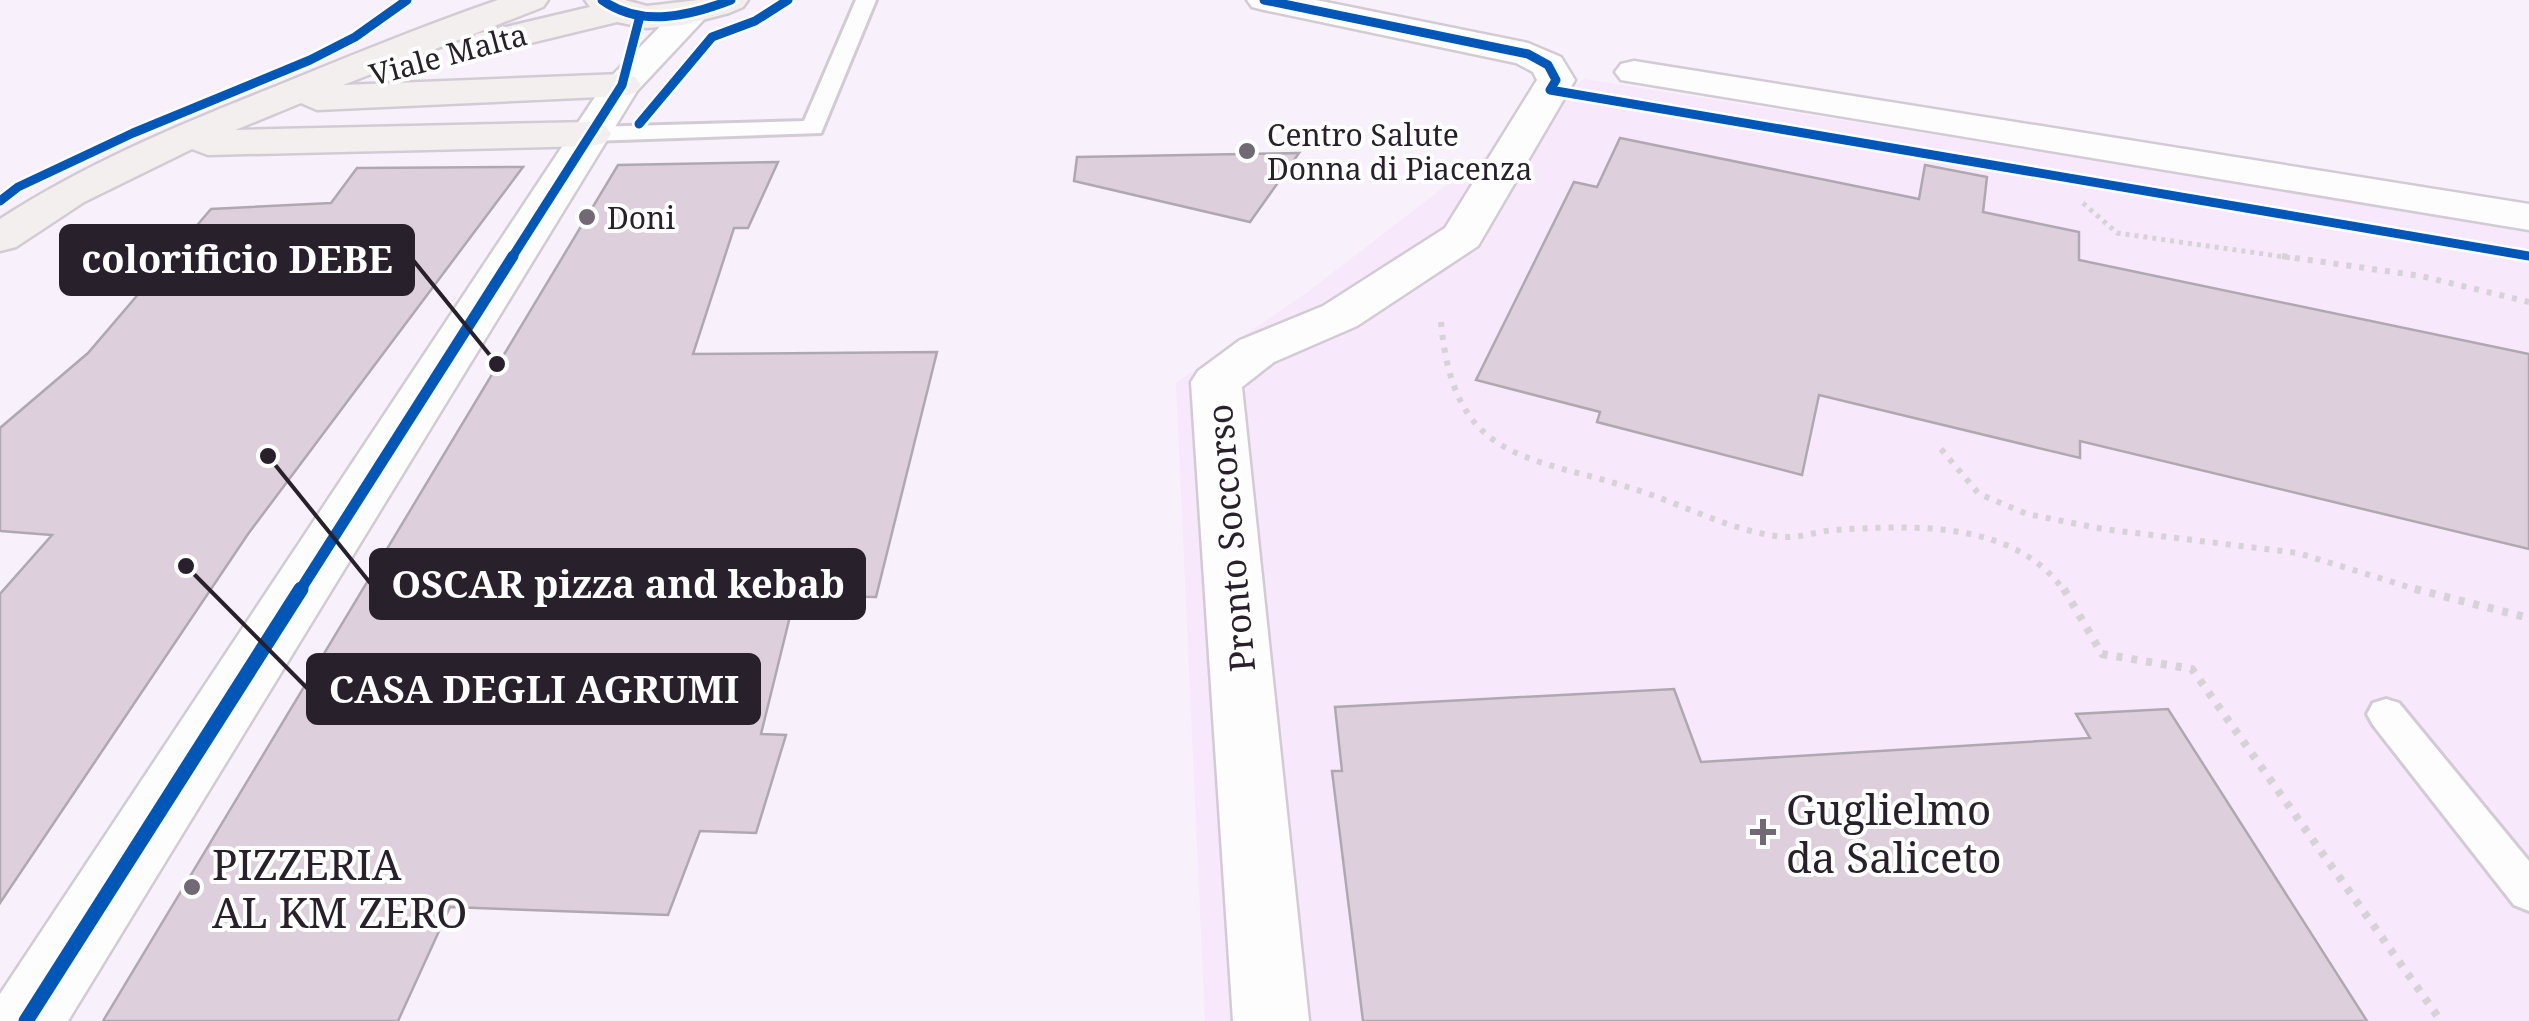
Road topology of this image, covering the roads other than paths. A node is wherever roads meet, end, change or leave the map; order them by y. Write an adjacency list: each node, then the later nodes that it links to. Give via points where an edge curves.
1 (531, 0): 9 (street, Viale Malta)
2 (731, 0): 6 (street, Viale Malta)
3 (866, 0): 10 (lane, via 813,128)
4 (1264, 0): 17 (street, Pronto Soccorso, via 1528,54 1548,65 1556,80 1462,237 1340,316 1257,351 1216,382)
5 (620, 9): 6 (street, Viale Malta); 8 (street); 9 (street, Viale Malta)
6 (692, 13): 8 (street)
7 (1634, 72): 12 (street)
8 (622, 85): 9 (street); 10 (street)
9 (279, 100): 11 (street, Viale Malta)
10 (590, 134): 11 (street); 16 (street)
11 (170, 144): 13 (street, Viale Malta, via 69,193)
12 (2529, 218)
13 (0, 238)
14 (2386, 714): 15 (lane)
15 (2529, 892)
16 (26, 1021)
17 (1272, 1021)

